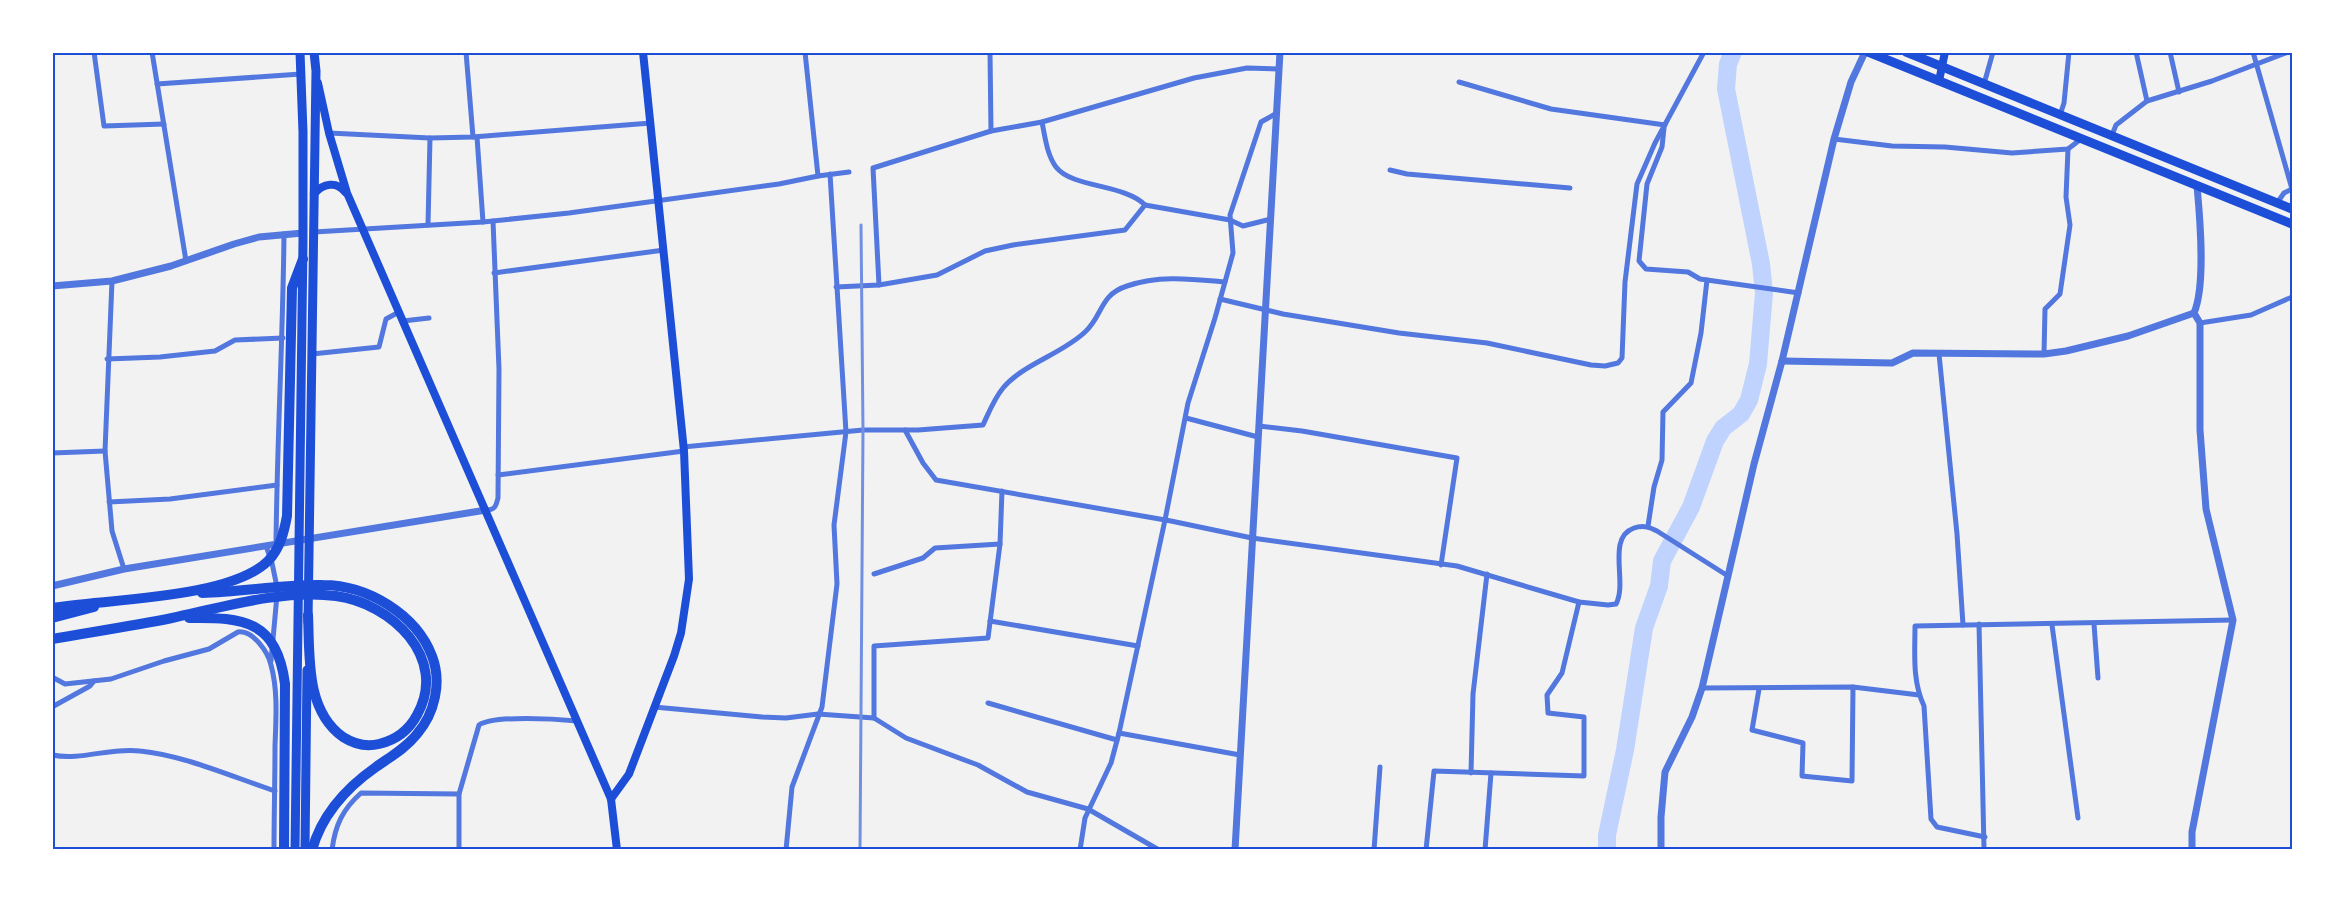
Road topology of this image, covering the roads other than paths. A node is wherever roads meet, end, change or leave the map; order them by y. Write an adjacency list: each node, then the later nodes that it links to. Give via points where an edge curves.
1 (94, 52): 35 (street, via 104,126)
2 (152, 52): 27 (street)
3 (300, 52): 24 (main road)
4 (314, 52): 23 (main road)
5 (466, 52): 40 (street)
6 (643, 52): 33 (main road)
7 (805, 52): 48 (street)
8 (990, 52): 37 (street)
9 (1280, 52): 22 (street)
10 (1704, 52): 36 (street)
11 (1866, 52): 25 (main road); 43 (street, via 1851,82)
12 (1906, 52): 21 (main road)
13 (1945, 52): 21 (main road)
14 (1994, 52): 28 (street)
15 (2069, 52): 32 (street)
16 (2136, 52): 30 (street)
17 (2170, 52): 29 (street)
18 (2253, 52): 20 (street)
19 (2288, 52): 20 (street)
20 (2255, 64): 29 (street); 51 (street)
21 (1942, 67): 25 (main road); 28 (main road)
22 (1279, 69): 31 (street); 34 (street, via 1247,68 1194,78)
23 (316, 71): 38 (main road); 52 (main road)
24 (301, 74): 27 (street); 66 (main road)
25 (1939, 81): 42 (main road)
26 (1459, 82): 36 (street, via 1551,108)
27 (157, 84): 35 (street)
28 (1984, 84): 32 (main road)
29 (2179, 92): 30 (street)
30 (2147, 101): 39 (street, via 2116,125)
31 (1277, 113): 58 (street); 59 (street, via 1261,122)
32 (2060, 115): 39 (main road)
33 (651, 122): 40 (street); 54 (main road)
34 (1042, 122): 37 (street); 56 (street, via 1051,157 1061,172 1092,185 1127,193)
35 (164, 124): 70 (street)
36 (1665, 125): 72 (street, via 1662,147 1647,184 1639,261 1646,268 1688,272); 81 (street, via 1637,184 1625,282 1622,358 1618,363 1590,365 1487,344 1399,333)
37 (991, 131): 75 (street, via 874,168)
38 (329, 133): 41 (street); 53 (main road)
39 (2112, 135): 55 (main road)
40 (475, 137): 41 (street); 61 (street)
41 (430, 138): 63 (street)
42 (2082, 138): 44 (street); 49 (main road)
43 (1834, 139): 44 (street, via 2012,153); 78 (street)
44 (2068, 149): 90 (street, via 2066,197 2070,225 2060,294 2044,309)
45 (1390, 170): 50 (street)
46 (849, 172): 47 (street)
47 (830, 174): 48 (street); 77 (street)
48 (818, 176): 54 (street)
49 (2198, 186): 62 (main road); 83 (street, via 2201,279)
50 (1570, 188)
51 (2292, 189): 55 (street, via 2284,193)
52 (314, 194): 53 (main road, via 333,184 341,186); 65 (main road)
53 (347, 194): 64 (main road)
54 (658, 199): 60 (street); 68 (main road)
55 (2277, 203): 57 (main road)
56 (1145, 204): 59 (street); 75 (street, via 1125,230 985,251 937,276)
57 (2292, 209)
58 (1271, 219): 59 (street, via 1243,226); 81 (street)
59 (1230, 220): 74 (street, via 1233,253)
60 (493, 221): 61 (street); 71 (street)
61 (484, 222): 63 (street)
62 (2292, 224)
63 (428, 225): 64 (street)
64 (363, 229): 65 (street); 82 (main road)
65 (314, 232): 88 (main road)
66 (303, 233): 67 (street); 69 (main road)
67 (284, 234): 70 (street, via 234,244); 87 (street)
68 (664, 250): 71 (street); 98 (main road)
69 (303, 259): 110 (main road); 120 (highway, via 292,288 288,497 280,542 268,560 250,573 217,585)
70 (186, 261): 73 (street)
71 (494, 273): 101 (street, via 499,369)
72 (1707, 280): 78 (street); 107 (street, via 1691,382 1663,412 1662,460)
73 (112, 281): 76 (street); 91 (street)
74 (1225, 282): 80 (street); 95 (street, via 1168,277 1114,291 1079,338 1012,379 1003,388 983,425)
75 (878, 285): 77 (street)
76 (52, 286)
77 (836, 287): 96 (street)
78 (1798, 293): 92 (street)
79 (2292, 298): 86 (street, via 2251,315)
80 (1220, 299): 81 (street); 93 (street, via 1190,392)
81 (1266, 310): 94 (street)
82 (399, 312): 85 (main road); 88 (street, via 386,319 379,347)
83 (2194, 313): 86 (street); 90 (street, via 2128,336)
84 (429, 318): 85 (street)
85 (403, 320): 105 (main road)
86 (2200, 324): 127 (street, via 2200,430 2206,509)
87 (283, 338): 91 (street, via 236,340 215,351); 102 (street)
88 (312, 354): 108 (main road)
89 (1939, 354): 90 (street); 92 (street, via 1912,353 1892,363); 131 (street)
90 (2044, 354)
91 (108, 359): 99 (street)
92 (1782, 361): 118 (street)
93 (1186, 418): 97 (street); 106 (street)
94 (1259, 426): 97 (street); 114 (street, via 1458,458)
95 (905, 430): 96 (street); 103 (street, via 936,480)
96 (846, 432): 98 (street); 147 (street, via 834,525 837,584 822,707)
97 (1258, 437): 109 (street)
98 (684, 449): 101 (street); 146 (main road, via 688,586 681,633)
99 (105, 451): 100 (street); 104 (street)
100 (52, 453)
101 (498, 475): 105 (street, via 496,506)
102 (277, 484): 104 (street, via 170,499); 111 (street)
103 (1002, 491): 106 (street); 112 (street)
104 (109, 502): 115 (street, via 112,531)
105 (486, 510): 108 (street); 149 (main road)
106 (1165, 520): 109 (street); 134 (street)
107 (1648, 526): 118 (street); 122 (street, via 1633,529 1621,540 1621,581 1616,604)
108 (309, 538): 110 (street); 124 (main road)
109 (1252, 538): 114 (street); 153 (street)
110 (299, 540): 111 (street); 166 (main road)
111 (276, 544): 113 (street)
112 (1000, 544): 116 (street, via 935,548 923,558); 128 (street)
113 (266, 546): 115 (street); 136 (street, via 278,595)
114 (1442, 565): 117 (street)
115 (124, 569): 119 (street)
116 (874, 574)
117 (1487, 574): 122 (street); 155 (street, via 1472,694)
118 (1728, 576): 141 (street)
119 (52, 586)
120 (174, 594): 121 (highway); 135 (highway, via 324,585 348,588 397,611 415,629)
121 (134, 599): 123 (highway); 125 (highway)
122 (1579, 602): 156 (street, via 1562,673 1547,695 1547,707 1548,713 1584,717 1584,776)
123 (52, 608)
124 (308, 615): 135 (highway, via 315,696 328,723 349,740 367,745 387,742 412,724 426,692); 167 (main road)
125 (52, 618)
126 (171, 618): 133 (highway); 135 (highway, via 287,596 336,596 359,601 390,618); 165 (highway, via 228,617 240,620 267,637 274,647 284,670)
127 (2233, 620): 130 (street); 180 (street, via 2192,832)
128 (990, 621): 134 (street); 148 (street, via 988,638 874,646)
129 (1979, 624): 131 (street); 132 (street); 162 (street)
130 (2094, 624): 132 (street); 138 (street)
131 (1963, 625): 143 (street, via 1914,626)
132 (2052, 625): 161 (street)
133 (53, 640)
134 (1138, 646): 150 (street)
135 (426, 653): 168 (highway, via 436,666 436,688 424,725 407,744 348,788 323,823)
136 (271, 663): 139 (street, via 258,642 241,632 202,652 110,680); 157 (street, via 276,713)
137 (52, 677): 139 (street, via 65,684)
138 (2098, 678)
139 (94, 681): 145 (street)
140 (1853, 687): 142 (street); 142 (street, via 1852,781 1802,776 1803,743 1752,730); 143 (street)
141 (1702, 688): 142 (street); 179 (street, via 1692,717 1665,772)
142 (1759, 688)
143 (1919, 695): 162 (street, via 1924,706 1931,820 1937,827)
144 (988, 703): 151 (street)
145 (52, 707)
146 (654, 707): 147 (street, via 762,717); 159 (main road, via 629,774)
147 (818, 714): 148 (street); 172 (street, via 792,787)
148 (874, 718): 160 (street, via 906,738 978,765 1027,792)
149 (577, 720): 158 (street, via 539,719 481,724); 159 (main road)
150 (1119, 733): 151 (street); 153 (street)
151 (1117, 740): 160 (street, via 1111,763)
152 (52, 755): 157 (street, via 86,757 138,750 167,756)
153 (1240, 755): 175 (street)
154 (1380, 767): 176 (street)
155 (1471, 773): 156 (street); 177 (street, via 1434,771)
156 (1491, 774): 178 (street)
157 (275, 791): 164 (street)
158 (459, 794): 169 (street, via 361,793 350,802 339,819); 170 (street)
159 (611, 800): 171 (main road)
160 (1088, 809): 173 (street); 174 (street)
161 (2078, 818)
162 (1985, 837): 163 (street)
163 (1984, 848)
164 (274, 850)
165 (284, 850)
166 (295, 850)
167 (305, 850)
168 (312, 850)
169 (332, 850)
170 (459, 850)
171 (617, 850)
172 (786, 850)
173 (1080, 850)
174 (1159, 850)
175 (1235, 850)
176 (1374, 850)
177 (1426, 850)
178 (1485, 850)
179 (1661, 850)
180 (2192, 850)

